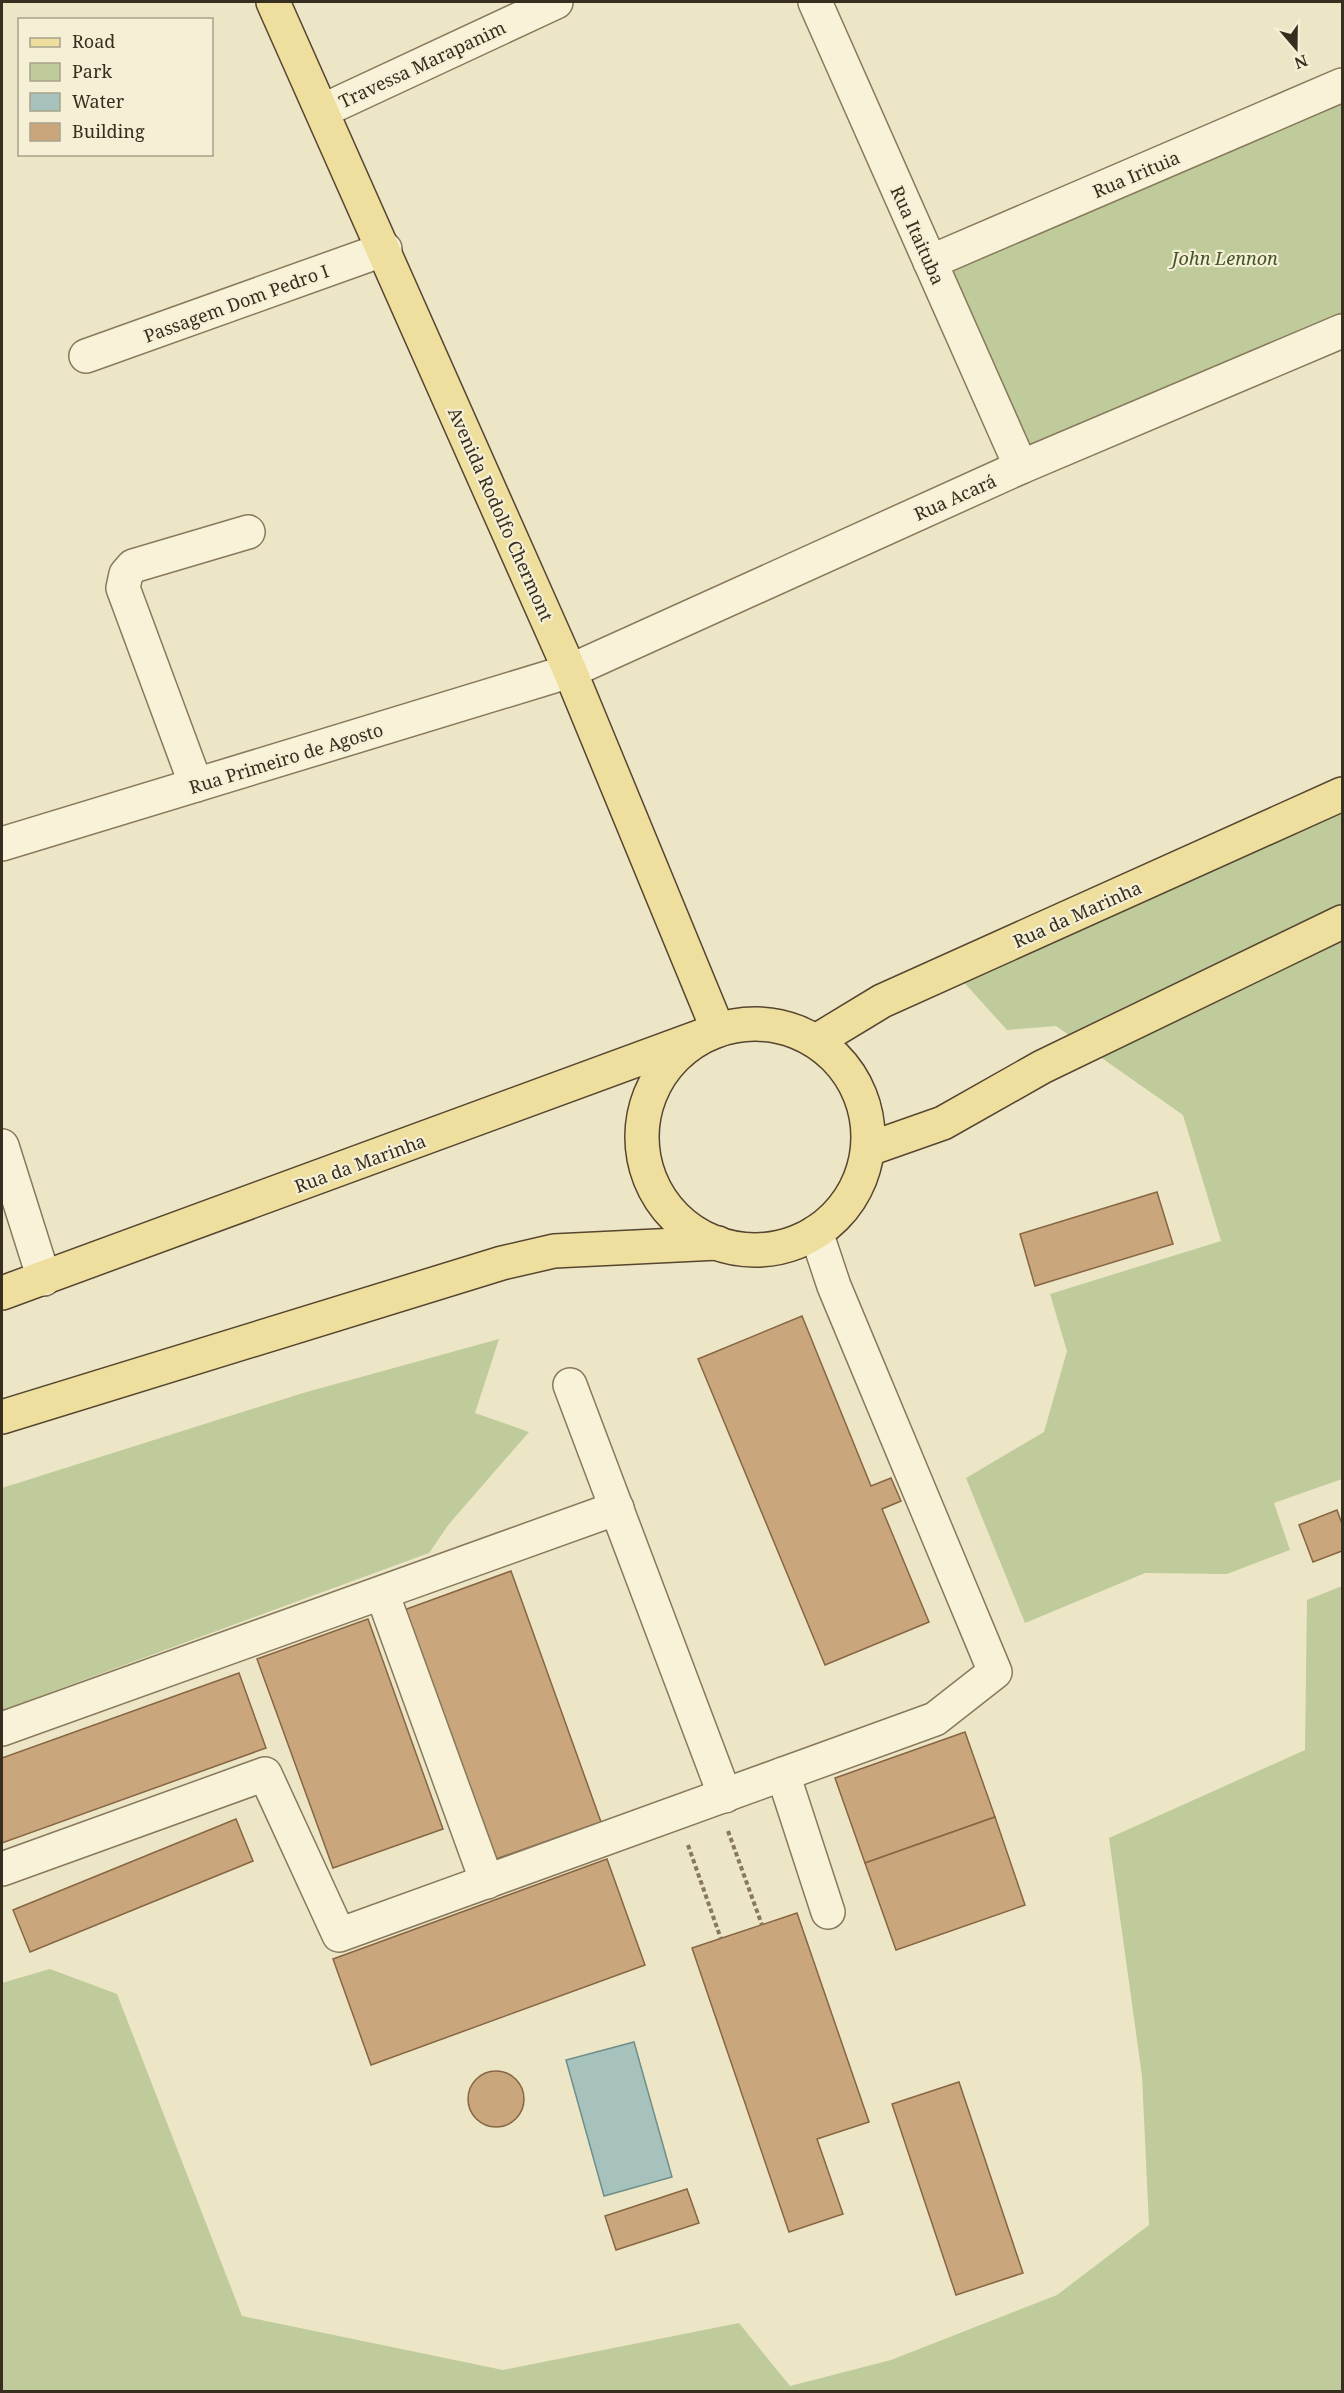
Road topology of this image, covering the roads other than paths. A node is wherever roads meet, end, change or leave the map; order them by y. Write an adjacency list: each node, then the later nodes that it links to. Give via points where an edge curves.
1 (273, 2): 5 (main road, Avenida Rodolfo Chermont)
2 (556, 2): 5 (street, Travessa Marapanim)
3 (815, 2): 7 (street, Rua Itaituba)
4 (1342, 85): 7 (street, Rua Irituia)
5 (322, 111): 6 (main road, Avenida Rodolfo Chermont)
6 (385, 249): 9 (street, Passagem Dom Pedro I); 12 (main road, Avenida Rodolfo Chermont)
7 (930, 262): 10 (street, Rua Itaituba)
8 (1342, 331): 10 (street, Rua Acará)
9 (86, 356)
10 (1021, 467): 12 (street, Rua Acará)
11 (249, 532): 13 (street, via 134,566 126,574 123,588)
12 (570, 671): 13 (street, Rua Primeiro de Agosto); 17 (main road, Avenida Rodolfo Chermont)
13 (196, 785): 15 (street, Rua Primeiro de Agosto)
14 (1342, 794): 18 (main road, Rua da Marinha, via 882,1001)
15 (2, 843)
16 (1342, 922): 20 (main road, via 1042,1067 943,1123)
17 (718, 1030): 18 (main road, via 768,1025 793,1030); 22 (main road, via 695,1041 659,1077 648,1100 643,1133 648,1175 659,1198 695,1233); 23 (main road, Rua da Marinha)
18 (816, 1041): 20 (main road, via 852,1077 868,1124)
19 (2, 1146): 23 (street)
20 (868, 1149): 21 (main road, via 852,1197)
21 (816, 1232): 22 (main road, via 793,1244 768,1249); 30 (street, via 834,1286 995,1672 935,1719)
22 (718, 1244): 26 (main road, via 554,1251 502,1263)
23 (44, 1279): 24 (main road, Rua da Marinha)
24 (2, 1293)
25 (570, 1385): 27 (street)
26 (2, 1417)
27 (617, 1508): 28 (street); 31 (street)
28 (382, 1593): 29 (street); 33 (street)
29 (2, 1729)
30 (783, 1774): 31 (street); 34 (street)
31 (721, 1798): 33 (street)
32 (2, 1869): 33 (street, via 265,1774 339,1935)
33 (487, 1882)
34 (828, 1912)

